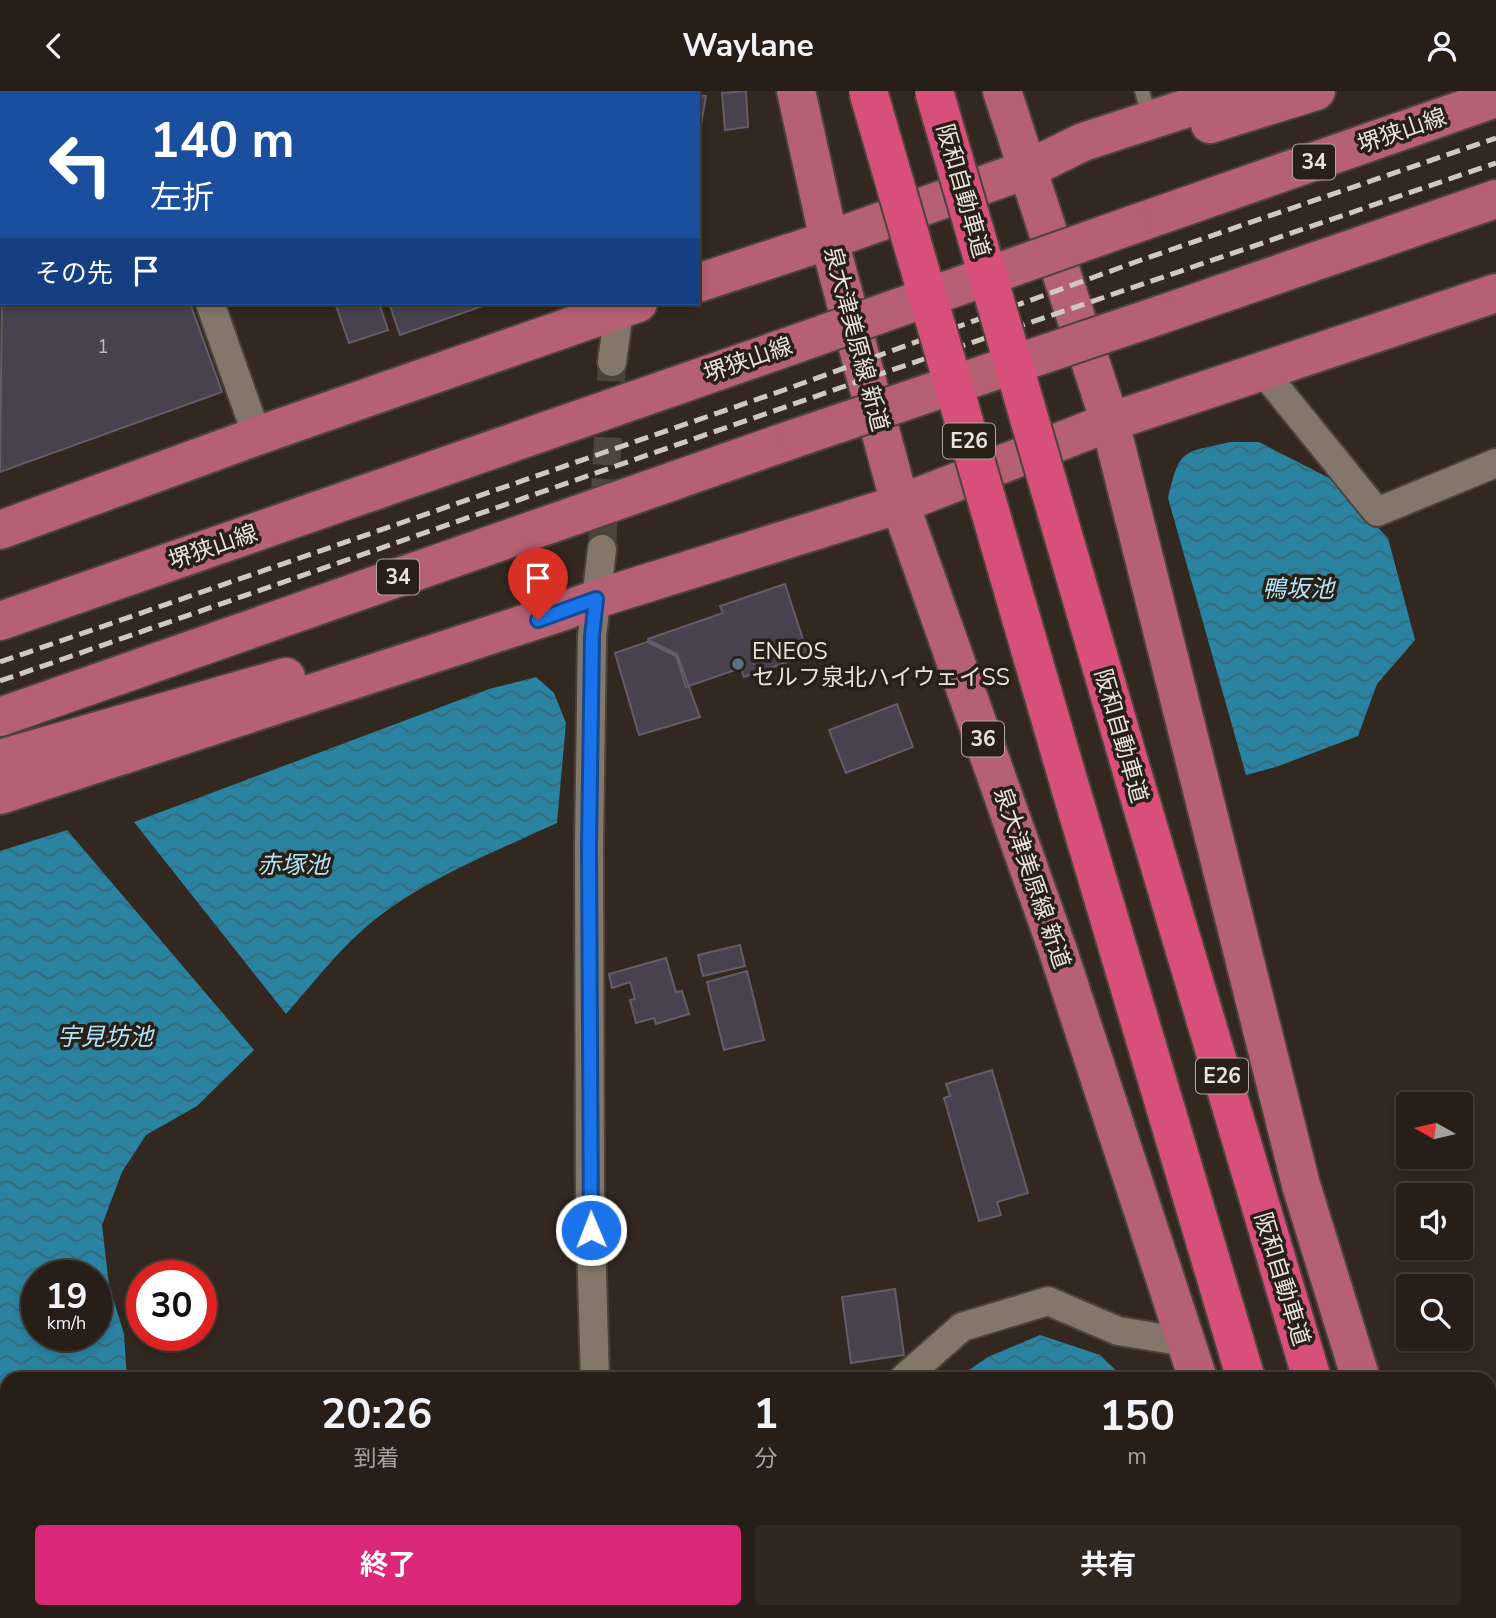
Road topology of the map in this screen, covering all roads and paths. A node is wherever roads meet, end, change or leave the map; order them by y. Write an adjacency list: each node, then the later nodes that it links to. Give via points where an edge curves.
1 (796, 91): 12 (main road, 泉大津美原線 新道 / 36)
2 (868, 91): 36 (highway, E26, bridge)
3 (934, 91): 37 (highway, 阪和自動車道 / E26, bridge)
4 (1002, 91): 10 (main road)
5 (1240, 91): 8 (main road)
6 (1317, 91): 9 (main road, via 1200,127)
7 (1496, 98): 28 (main road, 堺狭山線 / 34, bridge)
8 (1146, 105): 9 (main road)
9 (1100, 136): 10 (main road)
10 (1028, 169): 12 (main road); 21 (main road)
11 (1496, 199): 29 (main road, 34, bridge)
12 (829, 240): 14 (main road); 24 (main road, 泉大津美原線 新道 / 36)
13 (1496, 272): 18 (main road, via 1468,283)
14 (700, 282)
15 (1496, 293): 18 (main road)
16 (211, 305): 22 (street)
17 (626, 305): 19 (street); 22 (main road)
18 (1408, 322): 20 (main road)
19 (612, 362)
20 (1262, 370): 21 (main road); 23 (street, via 1377,512)
21 (1110, 422): 24 (main road); 38 (main road, via 1301,1185)
22 (257, 436): 25 (main road)
23 (1496, 463)
24 (900, 504): 27 (main road); 32 (main road, 泉大津美原線 新道 / 36, via 1057,948)
25 (0, 530)
26 (602, 549): 27 (street)
27 (596, 599): 30 (main road, via 250,686); 31 (main road); 33 (street, via 589,846)
28 (0, 621)
29 (0, 717)
30 (0, 759)
31 (0, 795)
32 (1186, 1342): 34 (street, via 1118,1331 1048,1301 962,1327); 35 (main road, 泉大津美原線 新道 / 36)
33 (595, 1372)
34 (911, 1372)
35 (1197, 1372)
36 (1244, 1372)
37 (1310, 1372)
38 (1359, 1372)

